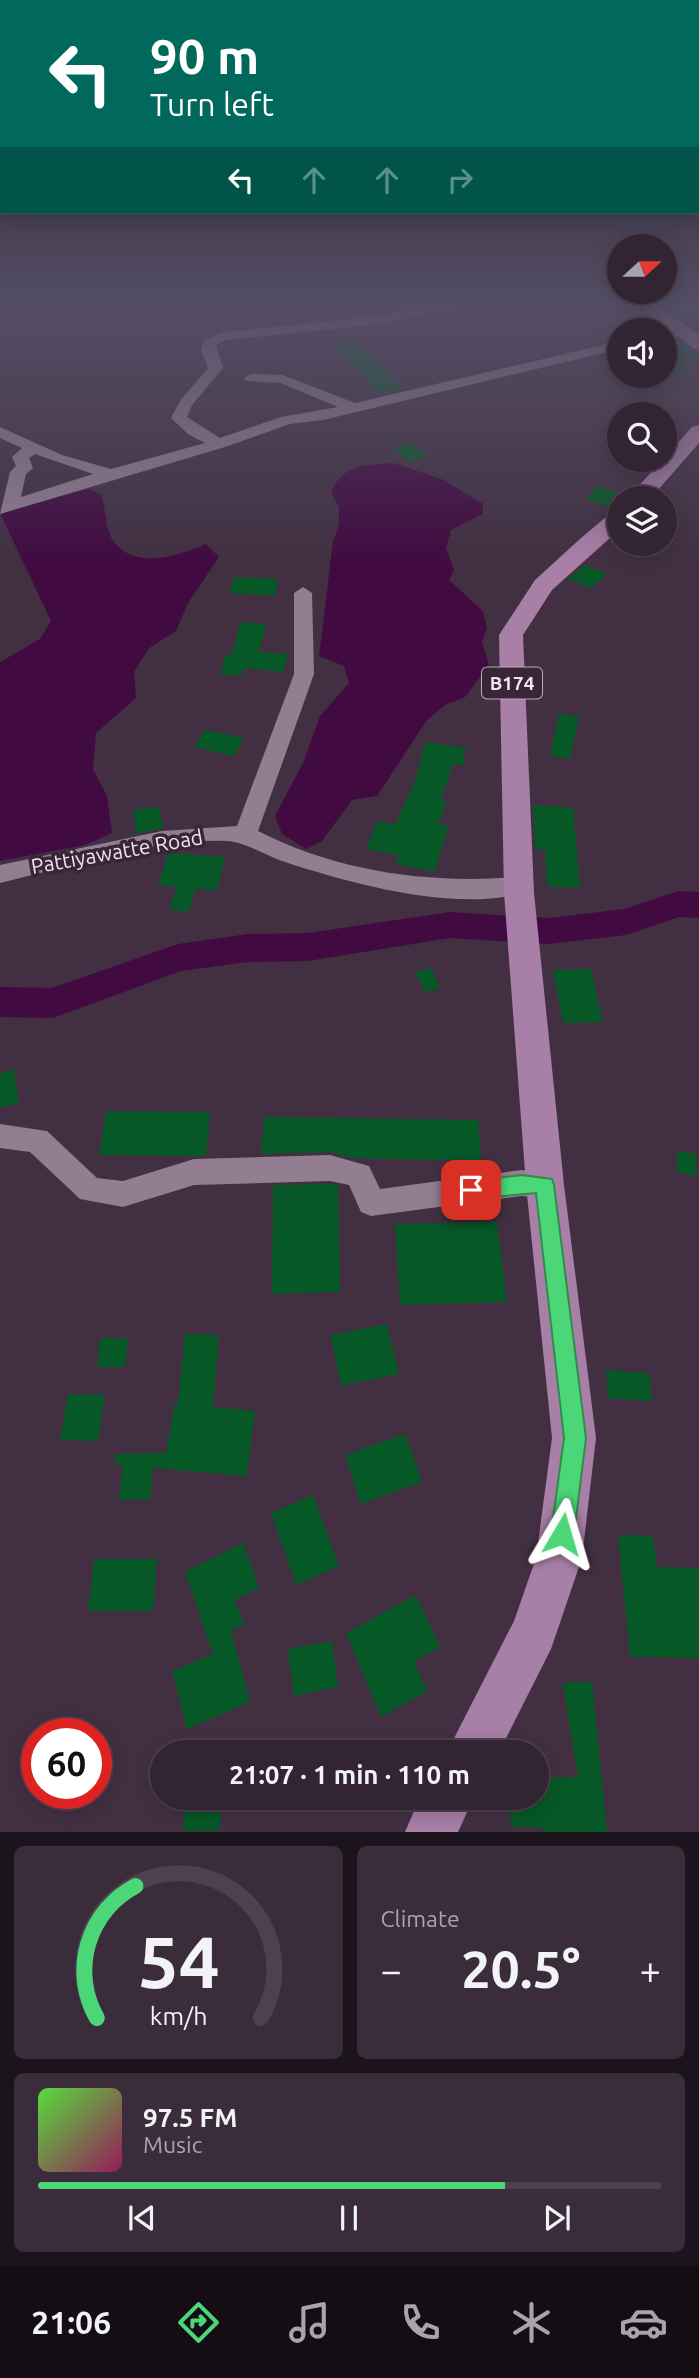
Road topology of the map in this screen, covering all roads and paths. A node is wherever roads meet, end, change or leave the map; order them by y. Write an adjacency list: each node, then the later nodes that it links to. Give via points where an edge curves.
1 (197, 389): 7 (street, via 179,418)
2 (309, 389): 4 (street)
3 (428, 389): 4 (street)
4 (352, 407): 7 (street, via 287,420)
5 (699, 431): 11 (main road)
6 (0, 432): 8 (street)
7 (219, 444): 9 (street)
8 (34, 447): 9 (street); 10 (street, via 20,457 25,468)
9 (111, 474): 12 (street)
10 (17, 479): 12 (street); 13 (street)
11 (650, 486)
12 (40, 497): 13 (street)
13 (5, 508)
14 (607, 528): 18 (main road, B174, via 548,580 522,609 511,635)
15 (303, 593): 16 (street, via 304,674)
16 (245, 835): 17 (street, Pattiyawatte Road, via 163,840); 18 (street, Pattiyawatte Road, via 275,851 357,876 440,890)
17 (0, 874)
18 (518, 890): 20 (main road, B174)
19 (0, 1136): 20 (street, via 37,1140 90,1190 123,1194 194,1172 330,1168 359,1175 371,1203 522,1183)
20 (545, 1185): 21 (main road, B174, via 575,1438 559,1558 534,1632)
21 (478, 1740)
22 (442, 1810): 23 (main road)
23 (431, 1832)

